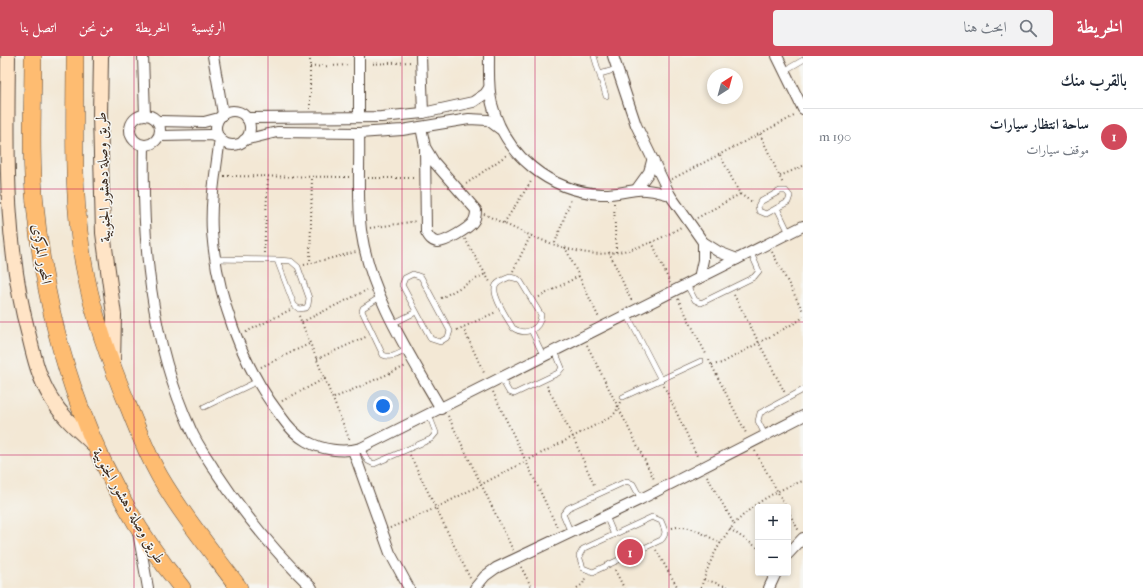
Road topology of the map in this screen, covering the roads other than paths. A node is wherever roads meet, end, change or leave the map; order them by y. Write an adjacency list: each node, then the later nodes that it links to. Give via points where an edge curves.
1 (8, 56): 67 (main road, طريق وصلة دهشور الجنوبية, via 8,211 19,296 37,368 46,390 67,420)
2 (33, 56): 67 (highway, المحور المركزى, via 32,169 44,275 70,378)
3 (75, 56): 56 (highway, via 77,207 86,276 97,324)
4 (102, 56): 56 (main road, طريق وصلة دهشور الجنوبية, via 100,115 103,233 114,314)
5 (143, 56): 21 (street)
6 (213, 56): 22 (street)
7 (359, 56): 23 (street)
8 (421, 56): 20 (street)
9 (489, 56): 17 (street)
10 (594, 56): 16 (lane)
11 (614, 56): 14 (street)
12 (777, 56): 15 (street)
13 (803, 60): 15 (lane)
14 (617, 69): 16 (lane); 34 (street, via 636,125)
15 (784, 71): 19 (street)
16 (600, 74): 18 (lane)
17 (489, 88): 20 (street, via 474,102); 27 (street)
18 (606, 96)
19 (800, 112)
20 (423, 113): 23 (street, via 381,117)
21 (145, 115): 25 (street); 32 (street, via 134,120 130,132 133,139)
22 (221, 116): 24 (street, via 233,111); 25 (street, via 204,122); 30 (street, via 216,128)
23 (359, 116): 24 (street)
24 (246, 118): 31 (street, via 250,127)
25 (158, 121): 29 (street)
26 (421, 127): 27 (street, via 480,118 488,120); 28 (street); 33 (street)
27 (502, 130): 35 (street, via 513,149 549,180 588,193 614,194)
28 (359, 132): 31 (street, via 277,132); 47 (street, via 361,230 364,250)
29 (160, 136): 30 (street, via 210,135); 32 (street, via 155,142)
30 (220, 138): 31 (street, via 229,144); 42 (street, via 211,204)
31 (244, 140)
32 (144, 145): 81 (street, via 143,204 150,284 166,356 189,425 206,456 239,505 276,551)
33 (425, 147): 33 (street, via 434,162 476,210 473,222 446,240 438,242 430,239 424,220)
34 (652, 161): 35 (street, via 650,172); 36 (street)
35 (636, 190): 36 (street, via 648,190)
36 (670, 196): 40 (street)
37 (777, 208): 37 (lane, via 763,214 758,204 786,191 790,201); 39 (lane)
38 (803, 226): 39 (street)
39 (790, 233): 41 (street)
40 (703, 242): 43 (street); 45 (street)
41 (751, 253): 43 (street); 46 (lane, via 759,271 754,278 701,303 695,300)
42 (215, 259): 44 (lane); 59 (street, via 221,290 237,336)
43 (737, 259): 45 (street)
44 (277, 260): 44 (lane, via 296,308 306,308 309,301 298,267 291,261)
45 (699, 278): 46 (street)
46 (687, 285): 49 (street)
47 (380, 297): 50 (street); 52 (lane, via 363,308 362,314 383,355 393,356)
48 (416, 312): 48 (lane, via 402,285 405,278 413,274 419,275 450,331 446,339 440,342 433,341); 50 (lane)
49 (632, 312): 53 (street); 58 (lane)
50 (394, 323): 52 (street)
51 (531, 330): 51 (lane, via 539,324 541,315 521,282 510,277 498,283 494,293 513,328 522,332); 54 (lane)
52 (408, 349): 63 (street)
53 (555, 351): 54 (street); 57 (lane, via 562,368 558,373 514,394 509,392)
54 (544, 357): 57 (street)
55 (701, 361): 58 (lane)
56 (113, 369): 80 (highway, via 138,432 160,477 214,556)
57 (501, 378): 63 (street)
58 (661, 380): 61 (lane)
59 (258, 381): 62 (lane); 68 (street, via 290,428 304,440 320,448)
60 (803, 390): 66 (lane, via 760,413 758,421)
61 (623, 398)
62 (204, 407)
63 (442, 408): 64 (street)
64 (429, 415): 68 (street); 68 (lane, via 436,433 408,450 374,464)
65 (803, 416): 66 (street)
66 (765, 435): 69 (street)
67 (94, 444): 71 (highway, طريق وصلة دهشور الجنوبية)
68 (357, 449): 82 (street, via 381,531)
69 (641, 499): 70 (street); 72 (lane, via 633,484 627,481 598,493 565,511 563,514)
70 (606, 516): 72 (street); 73 (lane)
71 (136, 521): 78 (street); 79 (highway, طريق وصلة دهشور الجنوبية)
72 (566, 535): 77 (street, via 496,568)
73 (614, 535): 73 (lane, via 652,517 661,520 665,530 663,537 653,544 593,572 586,570 579,560 583,549)
74 (803, 538): 75 (street)
75 (791, 551)
76 (775, 576): 83 (street)
77 (473, 585)
78 (148, 588)
79 (182, 588)
80 (240, 588)
81 (312, 588)
82 (409, 588)
83 (769, 588)

